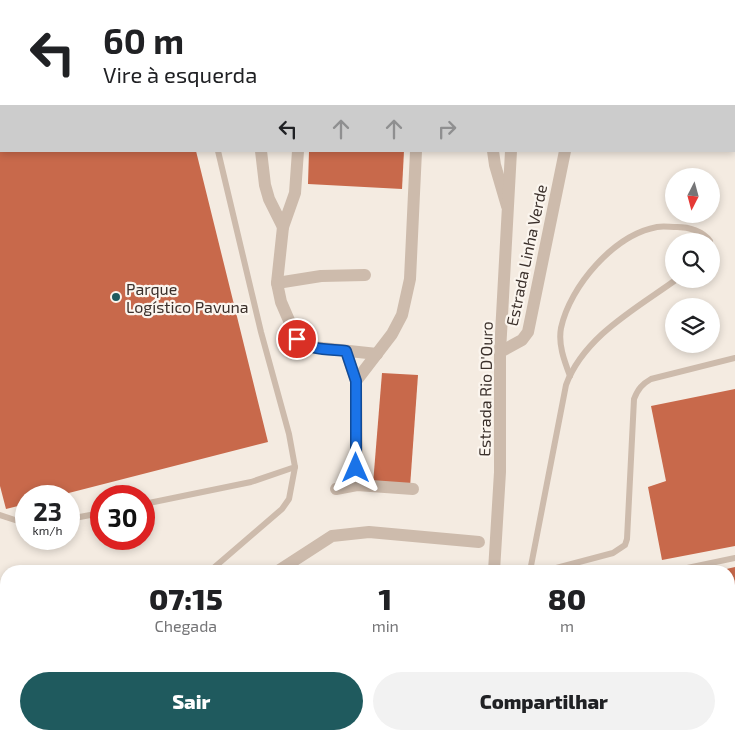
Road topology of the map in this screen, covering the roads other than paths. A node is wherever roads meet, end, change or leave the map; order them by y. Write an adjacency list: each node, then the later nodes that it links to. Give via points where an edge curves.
1 (218, 152): 20 (lane)
2 (261, 152): 9 (street, via 269,198)
3 (298, 152): 9 (street, via 295,193)
4 (416, 152): 16 (street, via 410,279 402,315)
5 (493, 152): 8 (street, Estrada Rio D'Ouro)
6 (511, 152): 8 (street, Estrada Rio D'Ouro)
7 (565, 152): 15 (street, Estrada Linha Verde, via 528,332 522,340)
8 (507, 206): 15 (street, Estrada Rio D'Ouro)
9 (283, 227): 12 (street)
10 (701, 233): 18 (lane, via 681,227 657,228 627,240 592,269 579,285 561,327 561,347)
11 (365, 275): 12 (street, via 320,276)
12 (277, 282): 14 (street, via 281,302 297,339 303,345)
13 (665, 288): 18 (lane, via 593,342)
14 (346, 351): 16 (street); 19 (street)
15 (500, 352): 31 (street, Estrada Rio D'Ouro, via 500,472)
16 (377, 354): 19 (street)
17 (735, 358): 33 (lane, via 651,379 637,390 625,546 613,553)
18 (570, 376): 32 (lane)
19 (356, 381): 21 (street)
20 (295, 467): 24 (lane, via 251,482); 29 (lane, via 289,499 282,509)
21 (356, 485): 22 (street); 23 (street)
22 (413, 488)
23 (336, 489)
24 (155, 502)
25 (0, 515): 26 (lane)
26 (15, 520)
27 (479, 542): 30 (street, via 369,532 332,536)
28 (735, 558): 34 (lane)
29 (217, 565)
30 (287, 565)
31 (494, 565)
32 (531, 565)
33 (568, 565)
34 (702, 565)

